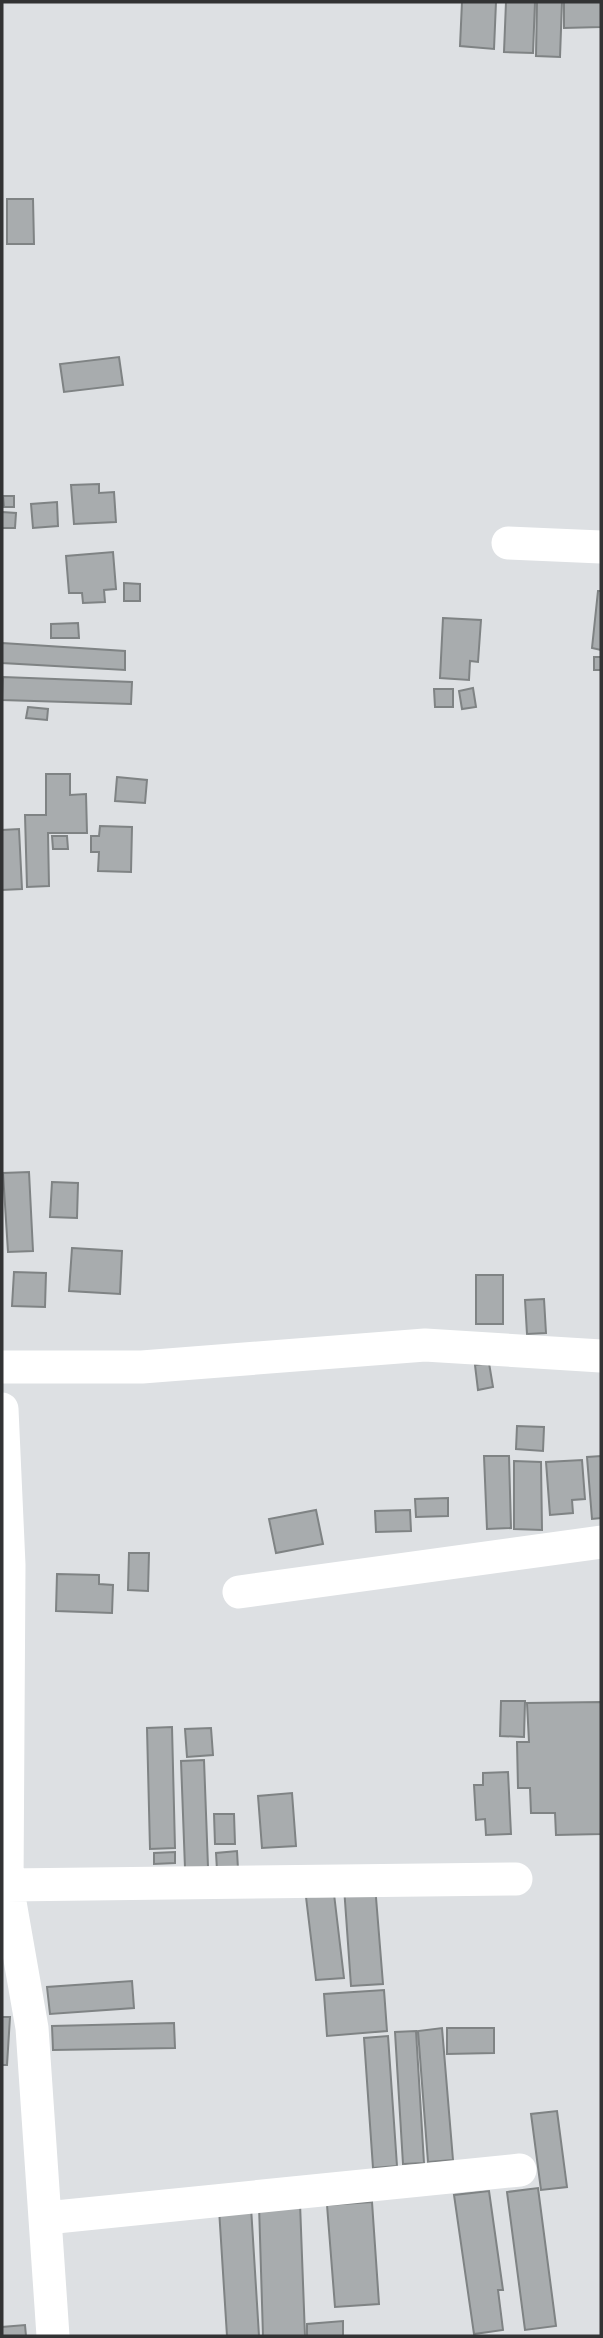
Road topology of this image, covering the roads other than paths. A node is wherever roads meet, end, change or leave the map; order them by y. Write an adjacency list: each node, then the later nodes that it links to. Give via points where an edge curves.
1 (508, 543): 2 (street)
2 (601, 547)
3 (601, 1356): 4 (street, via 425,1345 142,1367)
4 (2, 1367)
5 (2, 1409): 9 (street, via 9,1565)
6 (601, 1542): 7 (street)
7 (239, 1592)
8 (516, 1879): 9 (street)
9 (6, 1885): 11 (street, via 32,2028)
10 (520, 2170): 11 (street)
11 (46, 2218): 12 (street)
12 (53, 2336)

